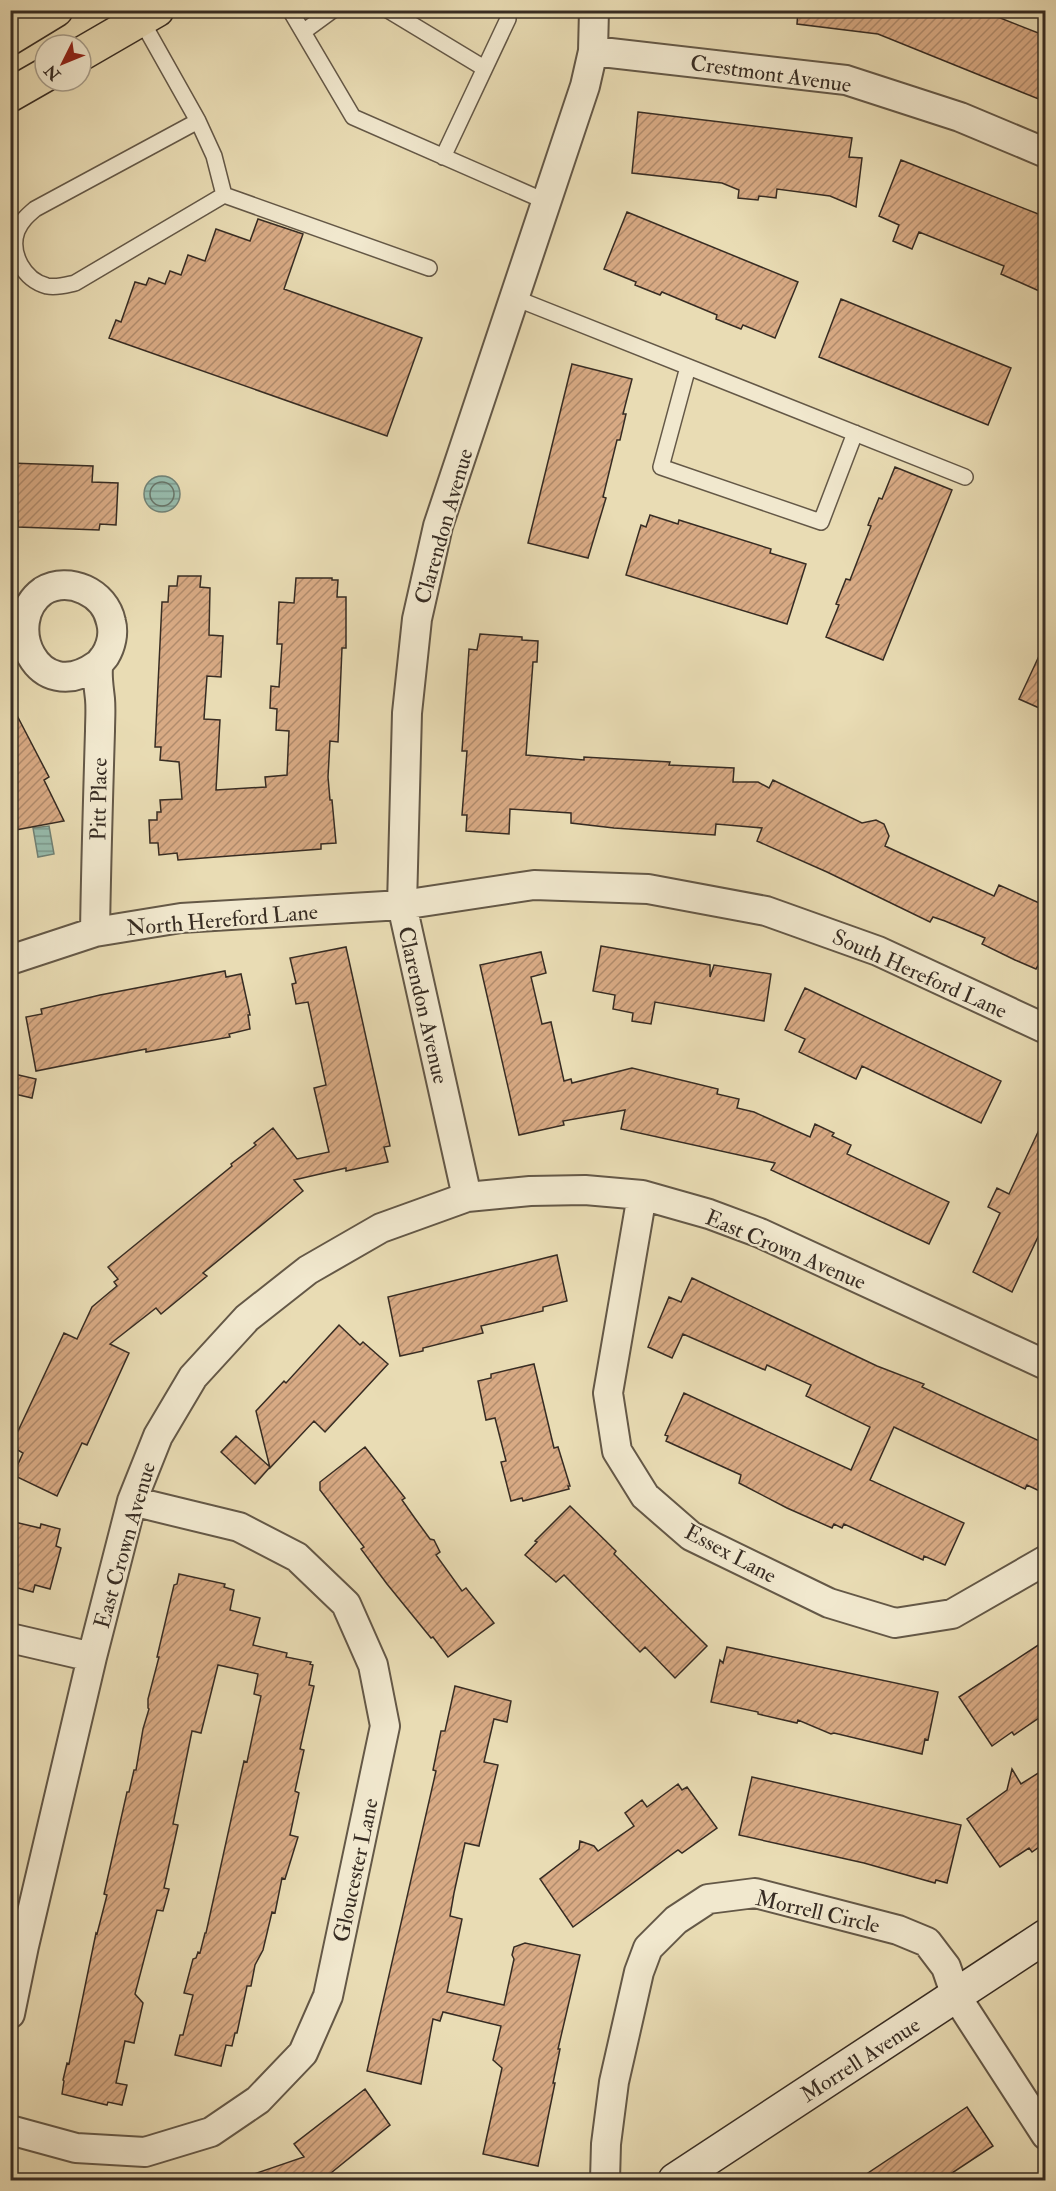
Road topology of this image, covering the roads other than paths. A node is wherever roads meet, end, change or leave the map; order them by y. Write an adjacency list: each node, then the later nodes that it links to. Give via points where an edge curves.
1 (56, 10): 9 (main road)
2 (290, 10): 8 (lane)
3 (333, 10): 8 (lane)
4 (388, 10): 12 (lane)
5 (594, 10): 11 (street, Clarendon Avenue)
6 (145, 13): 10 (main road); 15 (lane)
7 (508, 19): 12 (lane)
8 (303, 32): 17 (lane, via 353,117)
9 (10, 38)
10 (93, 46)
11 (593, 51): 16 (street, Crestmont Avenue, via 846,80 960,117); 19 (street, Clarendon Avenue)
12 (484, 68): 17 (lane)
13 (33, 82): 14 (main road)
14 (10, 95)
15 (198, 120): 18 (lane); 18 (lane, via 35,209 17,231 17,258 24,271 47,286 75,283)
16 (1046, 153)
17 (443, 157): 19 (lane)
18 (224, 195): 20 (lane)
19 (547, 202): 21 (street, Clarendon Avenue)
20 (429, 268)
21 (515, 298): 22 (lane); 26 (street, Clarendon Avenue, via 438,526 417,619 407,713)
22 (688, 367): 23 (lane); 23 (lane, via 661,467 821,522)
23 (855, 433): 24 (lane)
24 (965, 477)
25 (98, 665): 27 (street, Pitt Place)
26 (402, 905): 27 (street, North Hereford Lane, via 181,918); 29 (street, South Hereford Lane, via 534,885 648,889 766,911 878,951); 31 (street, Clarendon Avenue)
27 (95, 932): 28 (street, North Hereford Lane)
28 (10, 960)
29 (1046, 1029)
30 (642, 1195): 31 (street, East Crown Avenue, via 585,1190); 32 (street, East Crown Avenue, via 760,1233); 34 (street, Essex Lane, via 608,1393 617,1451 645,1496 691,1536 829,1603 895,1623 952,1614)
31 (467, 1197): 33 (street, East Crown Avenue, via 381,1228 308,1270 247,1318 194,1377 158,1436)
32 (1045, 1365)
33 (132, 1501): 36 (street, East Crown Avenue); 41 (street, Gloucester Lane, via 240,1527 297,1557 346,1604 373,1665 385,1726 328,1996 303,2053 258,2100 211,2132 145,2152 76,2148)
34 (1046, 1560)
35 (10, 1638): 36 (street)
36 (92, 1657): 38 (street, East Crown Avenue)
37 (1046, 1936): 39 (street, Morrell Avenue)
38 (17, 1945): 40 (street, East Crown Avenue)
39 (956, 1996): 42 (street, Morrell Circle); 43 (street, Morrell Circle, via 946,1967 927,1942 898,1930 756,1893 708,1899 676,1920 648,1948 642,1964 614,2082); 44 (street, Morrell Avenue)
40 (10, 2014)
41 (10, 2130)
42 (1046, 2135)
43 (605, 2181)
44 (675, 2181)

